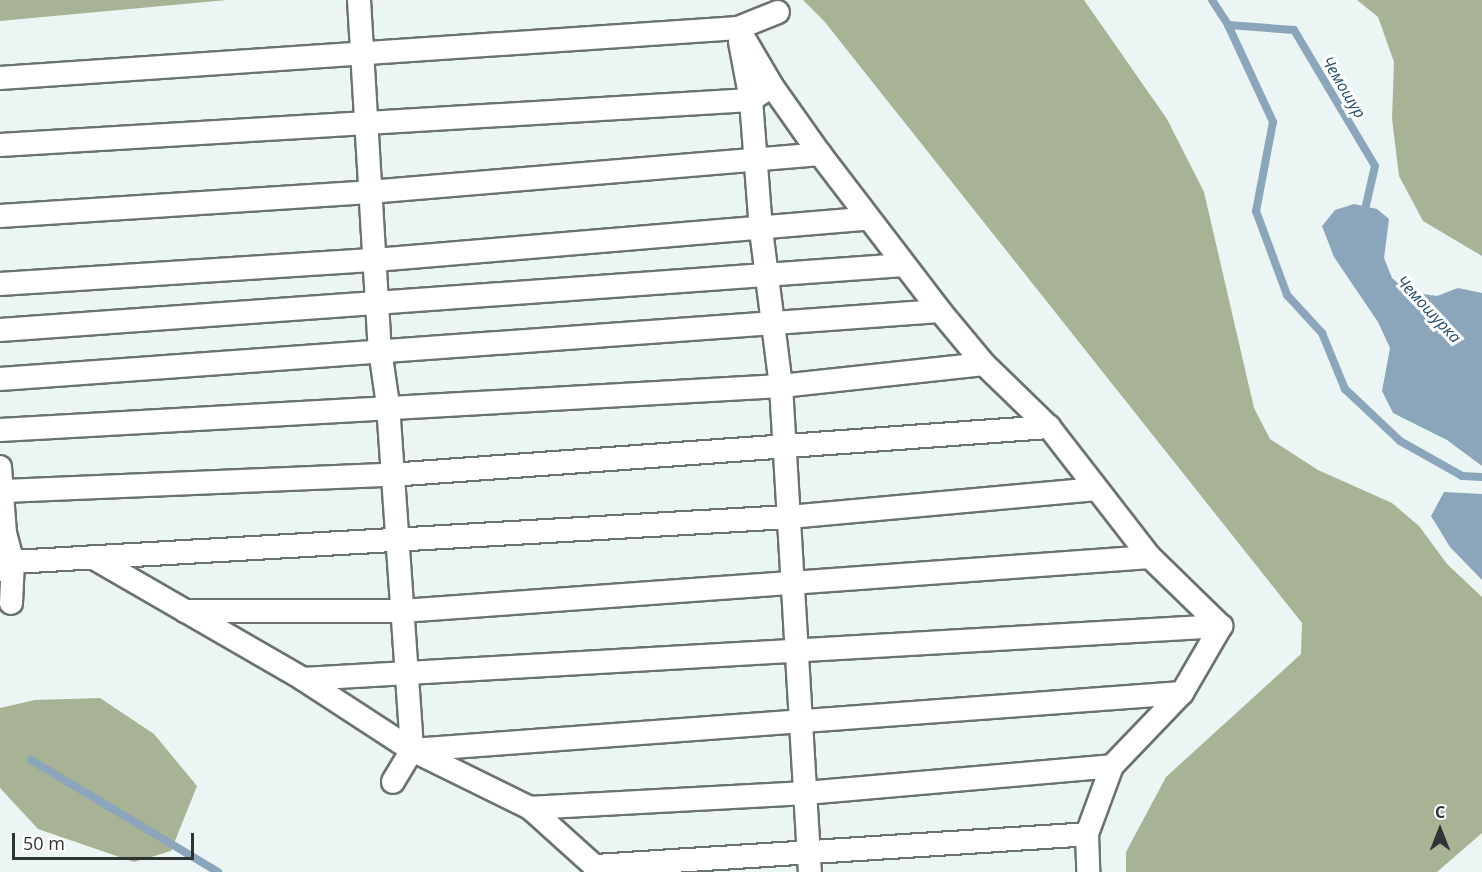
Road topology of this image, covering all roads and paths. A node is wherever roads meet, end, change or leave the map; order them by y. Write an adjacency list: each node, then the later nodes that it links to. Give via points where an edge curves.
1 (359, 0): 4 (lane)
2 (778, 12): 3 (lane)
3 (738, 28): 4 (lane); 6 (lane); 7 (lane)
4 (362, 54): 5 (lane); 8 (lane)
5 (0, 78)
6 (772, 86): 7 (lane); 10 (lane)
7 (751, 100): 8 (lane); 11 (lane)
8 (365, 122): 9 (lane); 12 (lane)
9 (0, 145)
10 (820, 154): 11 (lane); 14 (lane)
11 (758, 160): 12 (lane); 15 (lane)
12 (369, 192): 13 (lane); 16 (lane)
13 (0, 216)
14 (868, 219): 15 (lane); 17 (lane)
15 (761, 230): 16 (lane); 18 (lane)
16 (375, 260): 19 (lane); 20 (lane)
17 (904, 266): 18 (lane); 21 (lane)
18 (767, 278): 20 (lane); 22 (lane)
19 (0, 284)
20 (377, 305): 23 (lane); 24 (lane)
21 (940, 311): 22 (lane); 25 (lane)
22 (772, 322): 24 (lane); 27 (lane)
23 (0, 330)
24 (380, 350): 26 (lane); 28 (lane)
25 (984, 364): 27 (lane); 29 (lane)
26 (0, 378)
27 (781, 386): 28 (lane); 31 (lane)
28 (388, 405): 30 (lane); 33 (lane)
29 (1049, 427): 31 (lane); 34 (lane)
30 (0, 430)
31 (785, 449): 33 (lane); 36 (lane)
32 (0, 467): 35 (lane)
33 (390, 475): 35 (lane); 38 (lane)
34 (1097, 489): 36 (lane); 40 (lane)
35 (3, 490): 37 (lane)
36 (789, 517): 38 (lane); 42 (lane)
37 (2, 534): 41 (lane)
38 (396, 539): 39 (lane); 45 (lane)
39 (92, 557): 41 (lane); 44 (lane)
40 (1150, 557): 42 (lane); 46 (lane)
41 (6, 566): 43 (lane)
42 (793, 582): 45 (lane); 47 (lane)
43 (11, 603)
44 (185, 611): 45 (lane); 49 (lane)
45 (402, 611): 48 (lane)
46 (1221, 627): 47 (lane); 50 (lane)
47 (798, 650): 48 (lane); 51 (lane)
48 (406, 674): 49 (lane); 52 (lane)
49 (303, 679): 52 (lane)
50 (1182, 693): 51 (lane); 53 (lane)
51 (801, 721): 52 (lane); 55 (lane)
52 (412, 750): 54 (lane); 56 (lane)
53 (1112, 766): 55 (lane); 57 (lane)
54 (393, 782)
55 (805, 793): 56 (lane); 58 (lane)
56 (530, 808): 59 (lane)
57 (1087, 834): 58 (lane); 60 (lane)
58 (809, 863): 59 (lane)
59 (598, 869)
60 (1088, 872)

